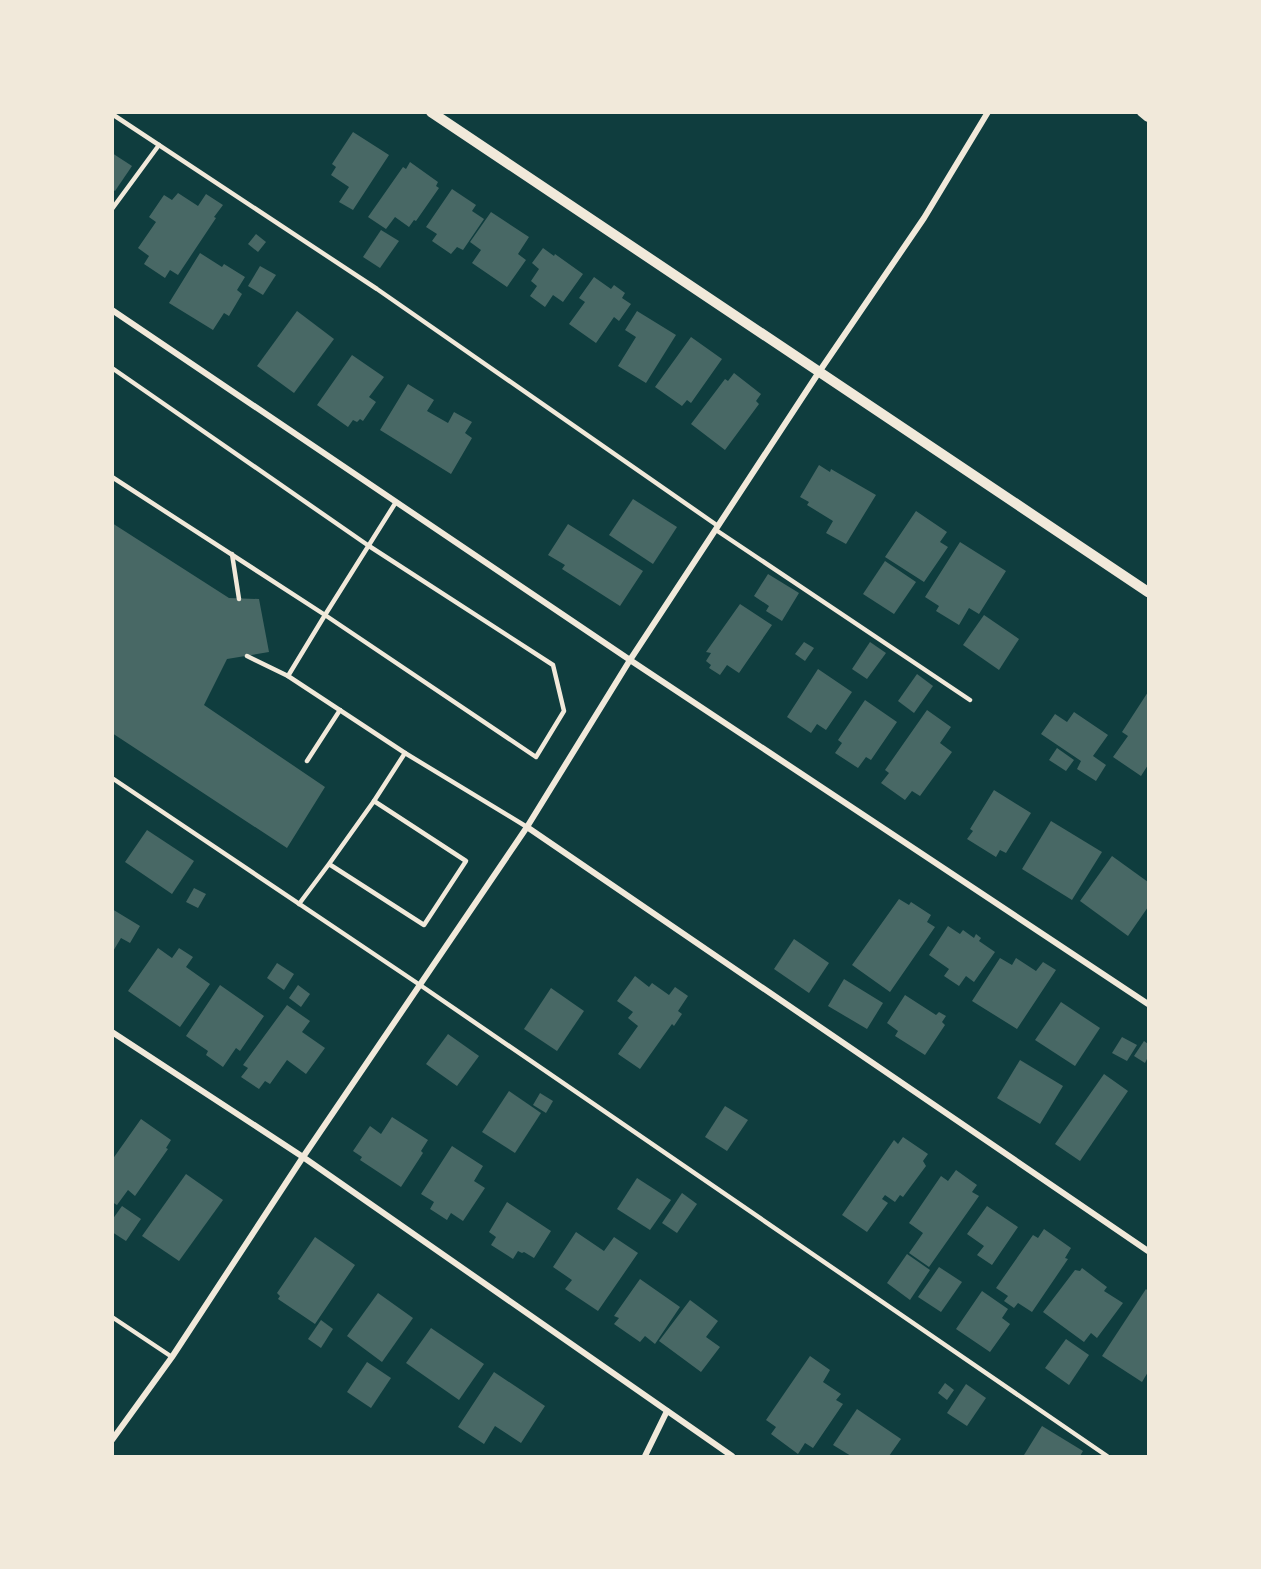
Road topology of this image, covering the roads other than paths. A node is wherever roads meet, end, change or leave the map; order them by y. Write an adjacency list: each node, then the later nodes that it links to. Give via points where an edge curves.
1 (431, 112): 10 (street)
2 (988, 112): 10 (street, via 924,218)
3 (1142, 112): 5 (street)
4 (112, 114): 6 (lane)
5 (1149, 117)
6 (159, 145): 7 (lane); 13 (lane, via 377,289)
7 (112, 209)
8 (112, 310): 12 (street)
9 (112, 368): 14 (lane)
10 (819, 372): 13 (street); 16 (street)
11 (112, 477): 15 (lane)
12 (396, 502): 14 (lane); 20 (street)
13 (717, 528): 20 (street); 22 (lane)
14 (369, 546): 18 (lane); 18 (lane, via 553,665 564,711 536,758)
15 (232, 554): 17 (lane); 18 (lane)
16 (1149, 592)
17 (239, 599)
18 (325, 615): 21 (lane)
19 (247, 656): 21 (lane)
20 (630, 660): 28 (street); 32 (street)
21 (288, 676): 23 (lane)
22 (970, 700)
23 (340, 710): 24 (lane); 25 (lane)
24 (405, 753): 27 (lane); 28 (lane)
25 (307, 761)
26 (112, 778): 30 (lane)
27 (374, 801): 29 (lane); 29 (lane, via 466,861 424,925)
28 (527, 828): 31 (street); 35 (street)
29 (329, 864): 30 (lane)
30 (299, 904): 31 (lane)
31 (420, 985): 34 (street); 42 (lane)
32 (1149, 1004)
33 (112, 1032): 34 (street)
34 (303, 1157): 37 (street); 38 (street)
35 (1149, 1251)
36 (112, 1317): 37 (lane)
37 (172, 1357): 39 (street)
38 (667, 1411): 40 (street); 41 (street)
39 (112, 1440)
40 (645, 1456)
41 (732, 1456)
42 (1107, 1456)

